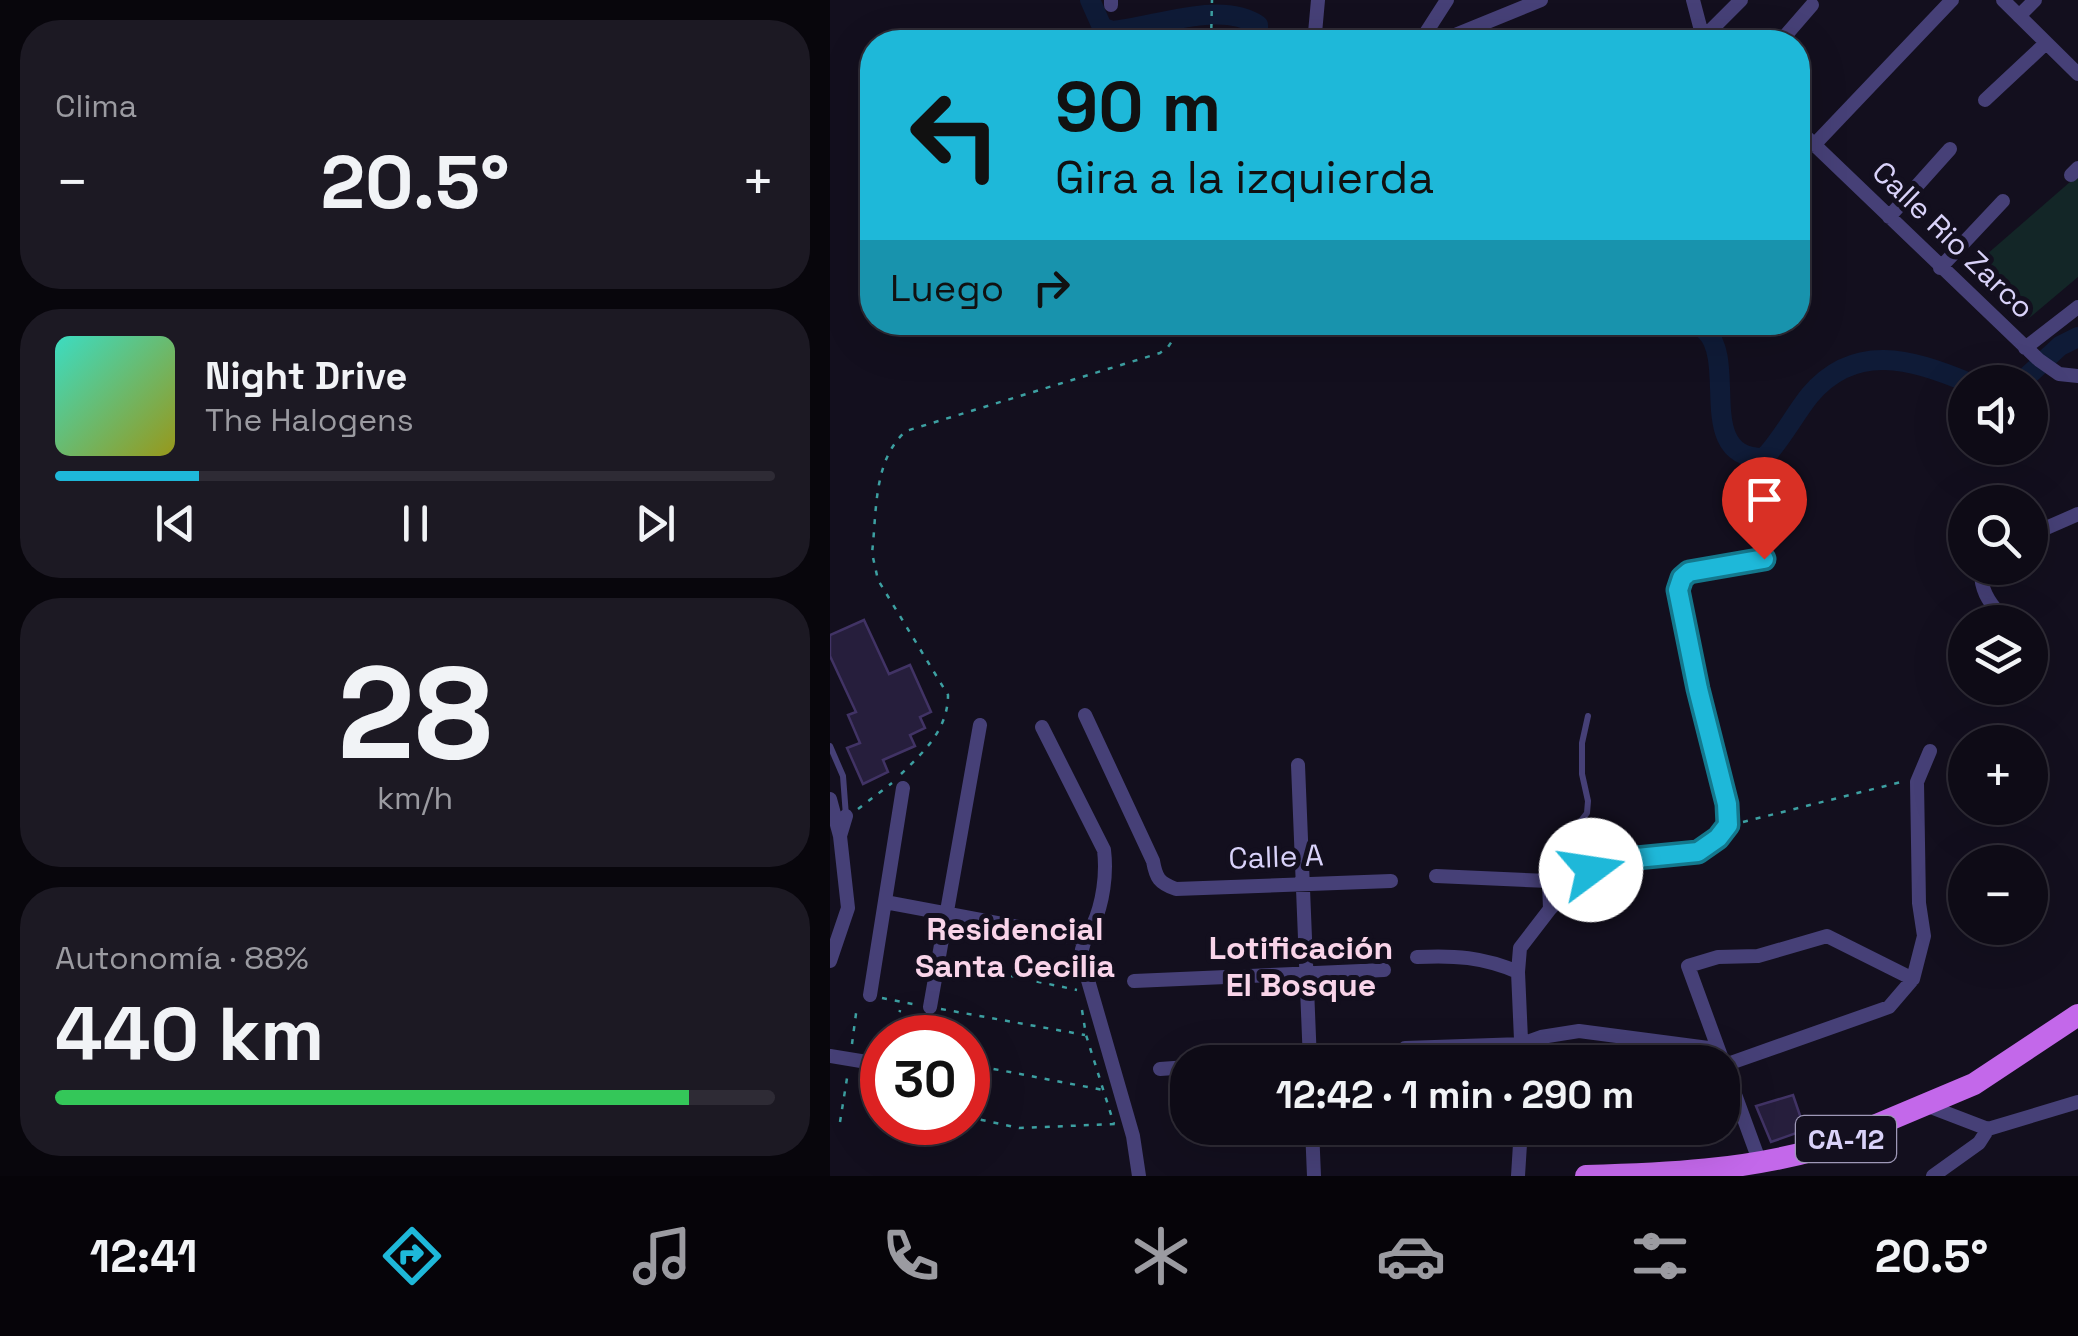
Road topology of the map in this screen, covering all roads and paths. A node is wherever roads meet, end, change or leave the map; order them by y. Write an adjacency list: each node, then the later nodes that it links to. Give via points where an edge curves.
1 (1212, 0): 13 (path)
2 (1318, 0): 14 (street)
3 (1447, 0): 15 (street)
4 (1541, 0): 12 (street)
5 (1692, 0): 18 (street)
6 (1741, 0): 19 (street)
7 (1952, 0): 25 (street)
8 (2003, 0): 11 (street)
9 (2034, 0): 11 (street)
10 (1812, 5): 20 (street)
11 (2019, 16): 21 (street)
12 (1482, 26): 16 (street); 17 (street)
13 (1211, 30)
14 (1316, 30)
15 (1428, 30)
16 (1471, 30)
17 (1484, 30)
18 (1699, 30)
19 (1712, 30)
20 (1790, 30)
21 (2046, 43): 22 (street); 23 (street)
22 (2078, 74)
23 (1985, 100)
24 (1810, 141): 25 (street, Calle Rio Zarco)
25 (1814, 145): 28 (street, Calle Rio Zarco)
26 (1950, 149): 28 (street)
27 (2003, 201): 29 (street)
28 (1888, 218): 29 (street, Calle Rio Zarco)
29 (1940, 268): 32 (street, Calle Rio Zarco)
30 (2078, 308): 32 (street)
31 (1176, 335): 47 (path, via 1160,352 906,431 894,442 881,470 874,566 948,706 920,755)
32 (2026, 348): 33 (street, Calle Rio Zarco, via 2059,374)
33 (2078, 376)
34 (2078, 514): 35 (street)
35 (2048, 527)
36 (1764, 559): 48 (street, via 1689,572 1678,590)
37 (1084, 715): 53 (street, Calle A, via 1163,884)
38 (1588, 716): 52 (lane, via 1582,743 1587,814 1555,854)
39 (980, 724): 56 (street)
40 (1042, 727): 57 (street, via 1104,850 1107,871)
41 (830, 746): 47 (lane, via 843,776)
42 (1930, 752): 44 (street)
43 (1298, 765): 53 (street)
44 (1917, 782): 48 (path); 64 (street, via 1924,936)
45 (903, 788): 54 (street)
46 (830, 799): 49 (street)
47 (846, 816): 49 (street)
48 (1728, 825): 55 (street, via 1698,852 1600,865)
49 (840, 836): 59 (street, via 848,900)
50 (1436, 876): 52 (street)
51 (1391, 881): 53 (street, Calle A)
52 (1549, 881): 55 (street)
53 (1303, 884): 63 (street)
54 (885, 902): 56 (street); 67 (street)
55 (1550, 908): 62 (street, via 1520,948)
56 (946, 914): 57 (street); 70 (street)
57 (1083, 939): 97 (street, via 1081,956 1133,1136)
58 (1418, 957): 62 (street, via 1457,955)
59 (830, 960)
60 (973, 968): 66 (path)
61 (1384, 970): 63 (street)
62 (1518, 972): 75 (street)
63 (1306, 974): 65 (street); 76 (street)
64 (1913, 980): 79 (street, via 1827,936 1758,956 1703,960 1688,966); 82 (street, via 1889,1008)
65 (1134, 981)
66 (1079, 990)
67 (870, 996): 70 (path)
68 (1082, 1005): 74 (path)
69 (857, 1006): 81 (path)
70 (930, 1008): 74 (path)
71 (900, 1010): 73 (path)
72 (2078, 1014): 89 (main road, CA-12, via 1974,1084)
73 (899, 1015)
74 (1086, 1035): 87 (path)
75 (1522, 1044): 77 (street); 78 (street, via 1579,1032)
76 (1309, 1045)
77 (1493, 1045)
78 (1690, 1045)
79 (1715, 1045)
80 (830, 1056): 81 (street)
81 (850, 1059): 83 (street); 91 (path)
82 (1740, 1060)
83 (860, 1061)
84 (990, 1068): 87 (path)
85 (1160, 1069): 86 (street)
86 (1170, 1069)
87 (1103, 1090): 92 (path, via 1116,1124 1019,1128)
88 (2078, 1102): 93 (street)
89 (1928, 1106): 93 (street); 96 (main road, CA-12, via 1822,1148)
90 (1740, 1109): 96 (street)
91 (840, 1122)
92 (990, 1122)
93 (1988, 1129): 101 (street)
94 (1313, 1145): 98 (street)
95 (1520, 1145): 99 (street)
96 (1760, 1160): 100 (main road, CA-12, via 1709,1170)
97 (1138, 1176)
98 (1314, 1176)
99 (1518, 1176)
100 (1586, 1176)
101 (1933, 1176)

